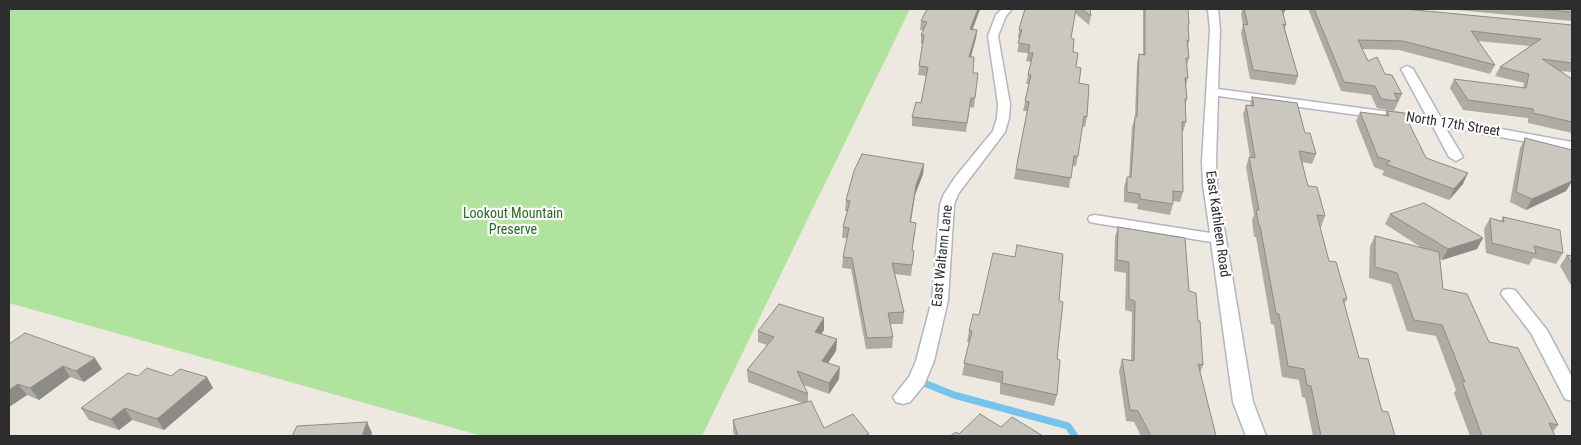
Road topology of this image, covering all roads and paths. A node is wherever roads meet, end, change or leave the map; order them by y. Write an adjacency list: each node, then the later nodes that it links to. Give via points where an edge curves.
1 (1006, 9): 12 (street, East Waltann Lane, via 993,36 1004,104 1003,118 999,132 961,179 947,205 940,300 925,362 917,380)
2 (1213, 9): 4 (street, East Kathleen Road)
3 (1407, 69): 5 (street)
4 (1214, 92): 5 (street, North 17th Street); 9 (street, East Kathleen Road, via 1209,161)
5 (1437, 122): 6 (street, North 17th Street); 7 (street)
6 (1572, 146)
7 (1456, 157)
8 (1096, 218): 9 (street)
9 (1218, 239): 13 (street, East Kathleen Road, via 1243,402)
10 (1510, 294): 11 (street, via 1538,330)
11 (1572, 394)
12 (903, 397)
13 (1256, 436)

